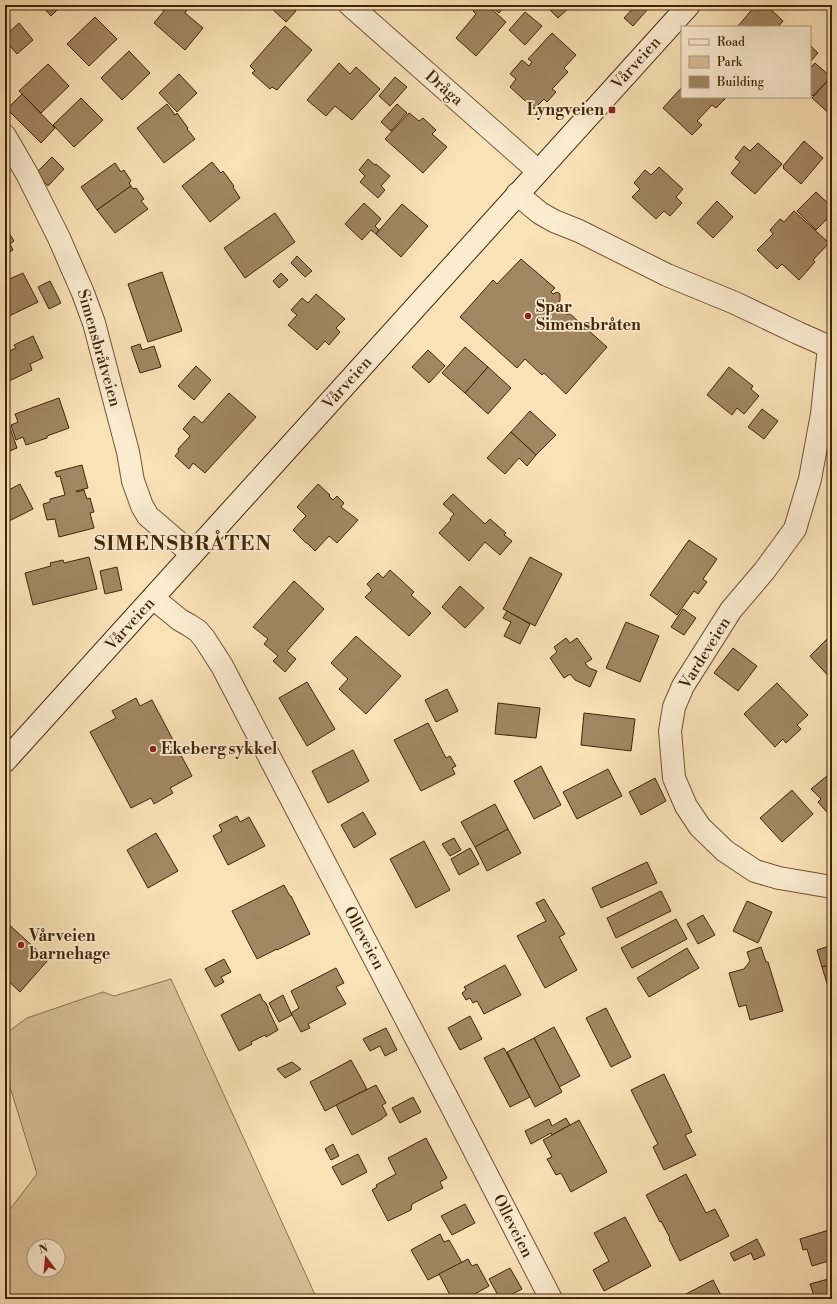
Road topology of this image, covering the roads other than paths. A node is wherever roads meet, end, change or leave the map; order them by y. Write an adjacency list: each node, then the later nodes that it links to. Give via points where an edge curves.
1 (350, 5): 4 (street, Dråga)
2 (688, 5): 4 (street, Vårveien)
3 (5, 136): 7 (street, Simensbråtveien, via 27,174 84,293 128,452 133,481 142,506 148,516)
4 (538, 171): 5 (street, Vårveien)
5 (517, 194): 6 (street, via 540,213 554,220 668,275); 7 (street, Vårveien)
6 (831, 347): 10 (street, Vardeveien, via 810,479 795,529 731,610 683,686 674,707 670,730 674,778 686,806 700,827 725,851 755,871 778,878)
7 (192, 554): 8 (street, Vårveien)
8 (153, 598): 9 (street, Vårveien); 11 (street, Olleveien, via 198,631 222,666)
9 (5, 761)
10 (832, 887)
11 (551, 1299)

